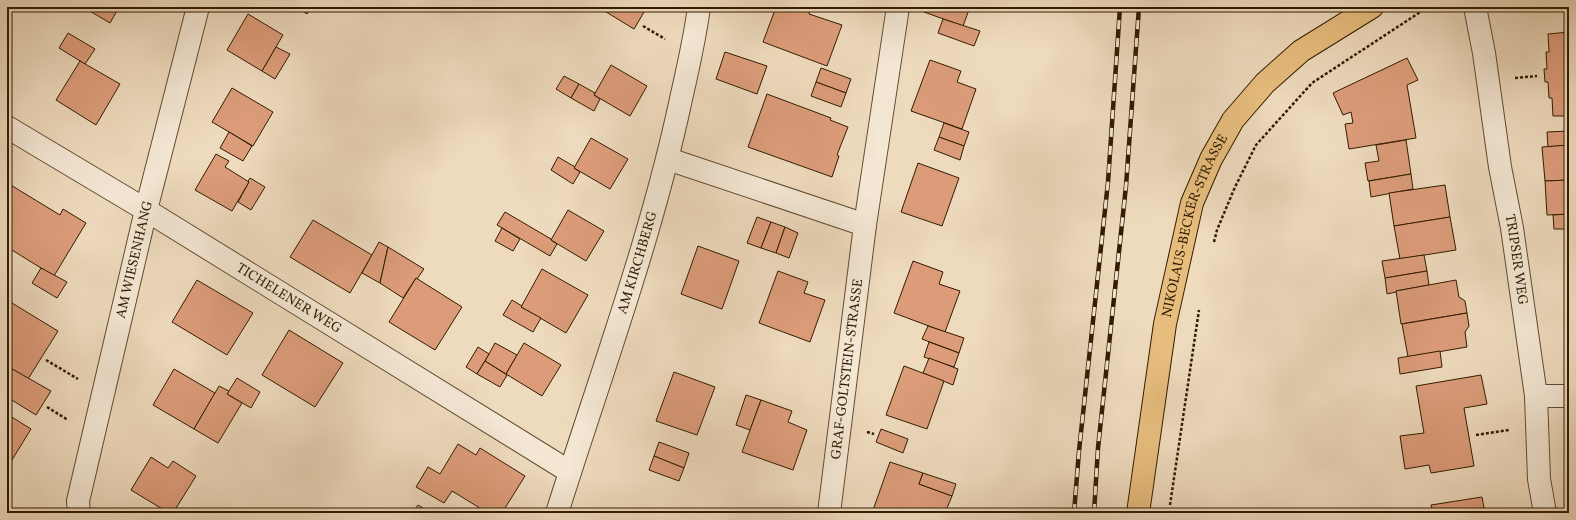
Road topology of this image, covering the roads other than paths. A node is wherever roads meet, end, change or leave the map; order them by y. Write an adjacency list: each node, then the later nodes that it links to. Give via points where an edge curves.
1 (198, 7): 8 (street, AM WIESENHANG)
2 (699, 7): 7 (street, AM KIRCHBERG)
3 (898, 7): 9 (street, GRAF-GOLTSTEIN-STRASSE)
4 (1372, 7): 16 (main road, NIKOLAUS-BECKER-STRASSE, via 1301,51 1265,83 1233,120 1211,158 1192,203 1165,324)
5 (1477, 7): 10 (street, TRIPSER WEG)
6 (7, 127): 8 (street, TICHELENER WEG)
7 (668, 159): 9 (street); 12 (street, AM KIRCHBERG, via 628,297)
8 (146, 210): 12 (street, TICHELENER WEG); 13 (street, AM WIESENHANG, via 78,501)
9 (865, 225): 15 (street, GRAF-GOLTSTEIN-STRASSE)
10 (1536, 396): 11 (street); 17 (street, TRIPSER WEG, via 1539,479)
11 (1569, 396)
12 (570, 472): 14 (street, AM KIRCHBERG)
13 (79, 513)
14 (557, 513)
15 (829, 513)
16 (1138, 513)
17 (1545, 513)

